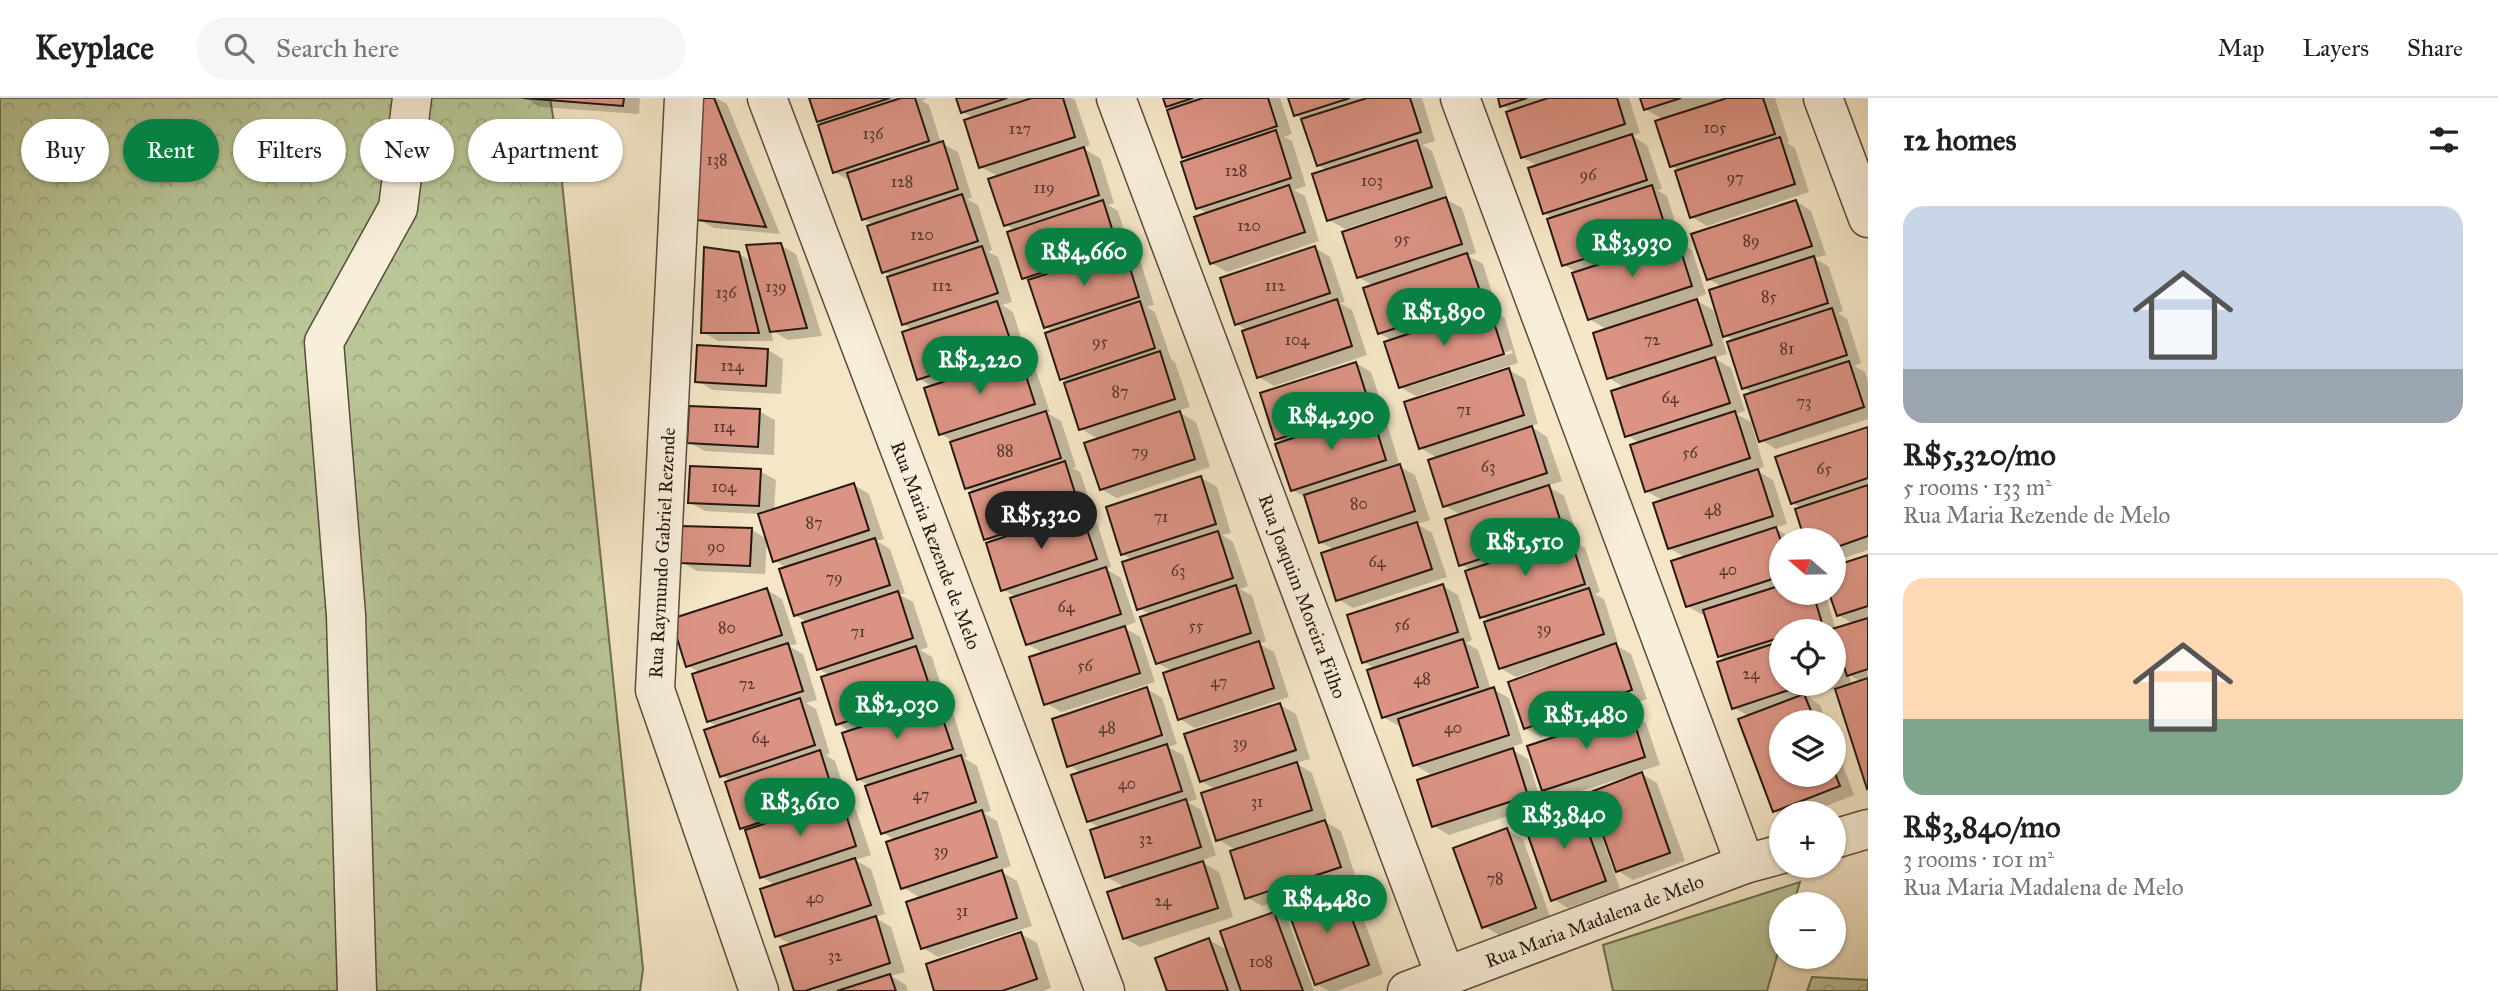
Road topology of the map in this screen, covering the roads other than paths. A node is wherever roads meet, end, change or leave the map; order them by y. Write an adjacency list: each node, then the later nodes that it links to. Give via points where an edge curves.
1 (412, 98): 13 (street, via 398,208 324,342 346,615)
2 (684, 98): 14 (street, Rua Raymundo Gabriel Rezende, via 656,690)
3 (767, 98): 15 (street, Rua Maria Rezende de Melo)
4 (1116, 98): 12 (street, Rua Joaquim Moreira Filho)
5 (1460, 98): 11 (street)
6 (1823, 98): 7 (street)
7 (1868, 218)
8 (1868, 829): 9 (street)
9 (1846, 835)
10 (1769, 858): 11 (street, Rua Maria Madalena de Melo)
11 (1745, 864): 12 (street, Rua Maria Madalena de Melo)
12 (1445, 975): 16 (street, Rua Maria Madalena de Melo)
13 (357, 991)
14 (760, 991)
15 (1105, 991)
16 (1407, 991)

